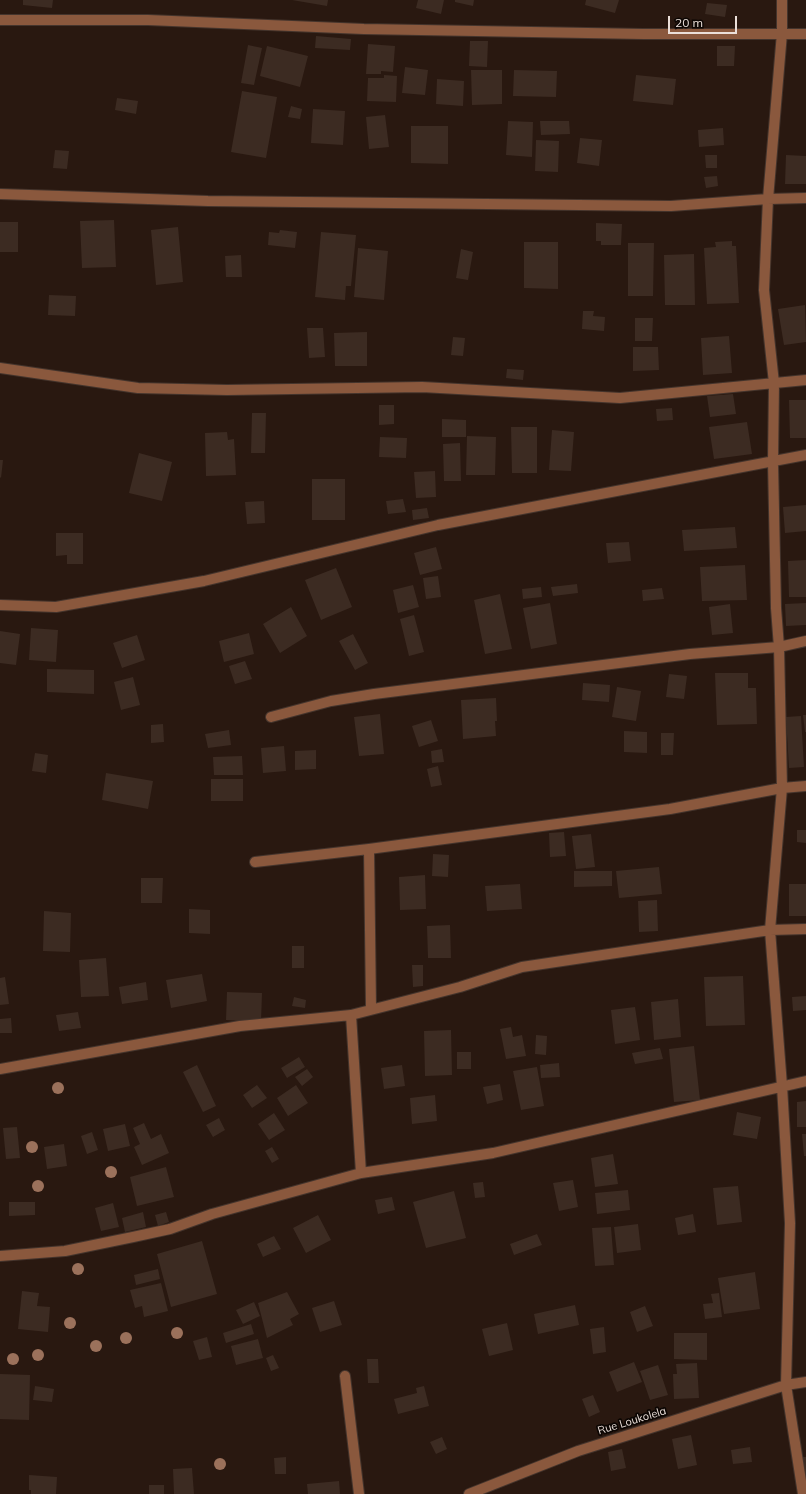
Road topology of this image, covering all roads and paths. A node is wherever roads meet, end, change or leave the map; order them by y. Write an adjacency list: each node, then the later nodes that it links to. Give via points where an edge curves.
1 (782, 0): 3 (street)
2 (0, 20): 3 (street, via 148,20 364,29 643,34)
3 (782, 33): 4 (street); 7 (street)
4 (806, 34)
5 (0, 194): 7 (street, via 208,201 671,206)
6 (806, 198): 7 (street)
7 (768, 199): 10 (street, via 764,290)
8 (0, 368): 10 (street, via 138,388 227,390 422,387 620,398)
9 (806, 380): 10 (street)
10 (774, 384): 12 (street)
11 (806, 455): 12 (street)
12 (773, 462): 13 (street, via 438,525 204,581 56,607); 15 (street)
13 (0, 605)
14 (806, 641): 15 (street)
15 (778, 646): 16 (street, via 690,654 374,694 331,701); 18 (street)
16 (271, 717)
17 (806, 786): 18 (street)
18 (782, 788): 19 (street, via 670,809); 22 (street)
19 (369, 849): 20 (street); 23 (street)
20 (254, 862)
21 (806, 929): 22 (street)
22 (770, 930): 23 (street, via 522,967 460,987); 27 (street)
23 (371, 1009): 24 (street)
24 (351, 1015): 25 (street, via 240,1026); 28 (street)
25 (0, 1069)
26 (806, 1081): 27 (street)
27 (782, 1086): 28 (street, via 493,1154); 32 (street, via 790,1223)
28 (361, 1173): 29 (street, via 212,1214 170,1229 65,1251)
29 (0, 1256)
30 (345, 1376): 33 (street)
31 (806, 1382): 32 (street, Rue Loukolela)
32 (786, 1385): 34 (street, Rue Loukolela, via 578,1451); 35 (street)
33 (359, 1494)
34 (469, 1494)
35 (803, 1494)

